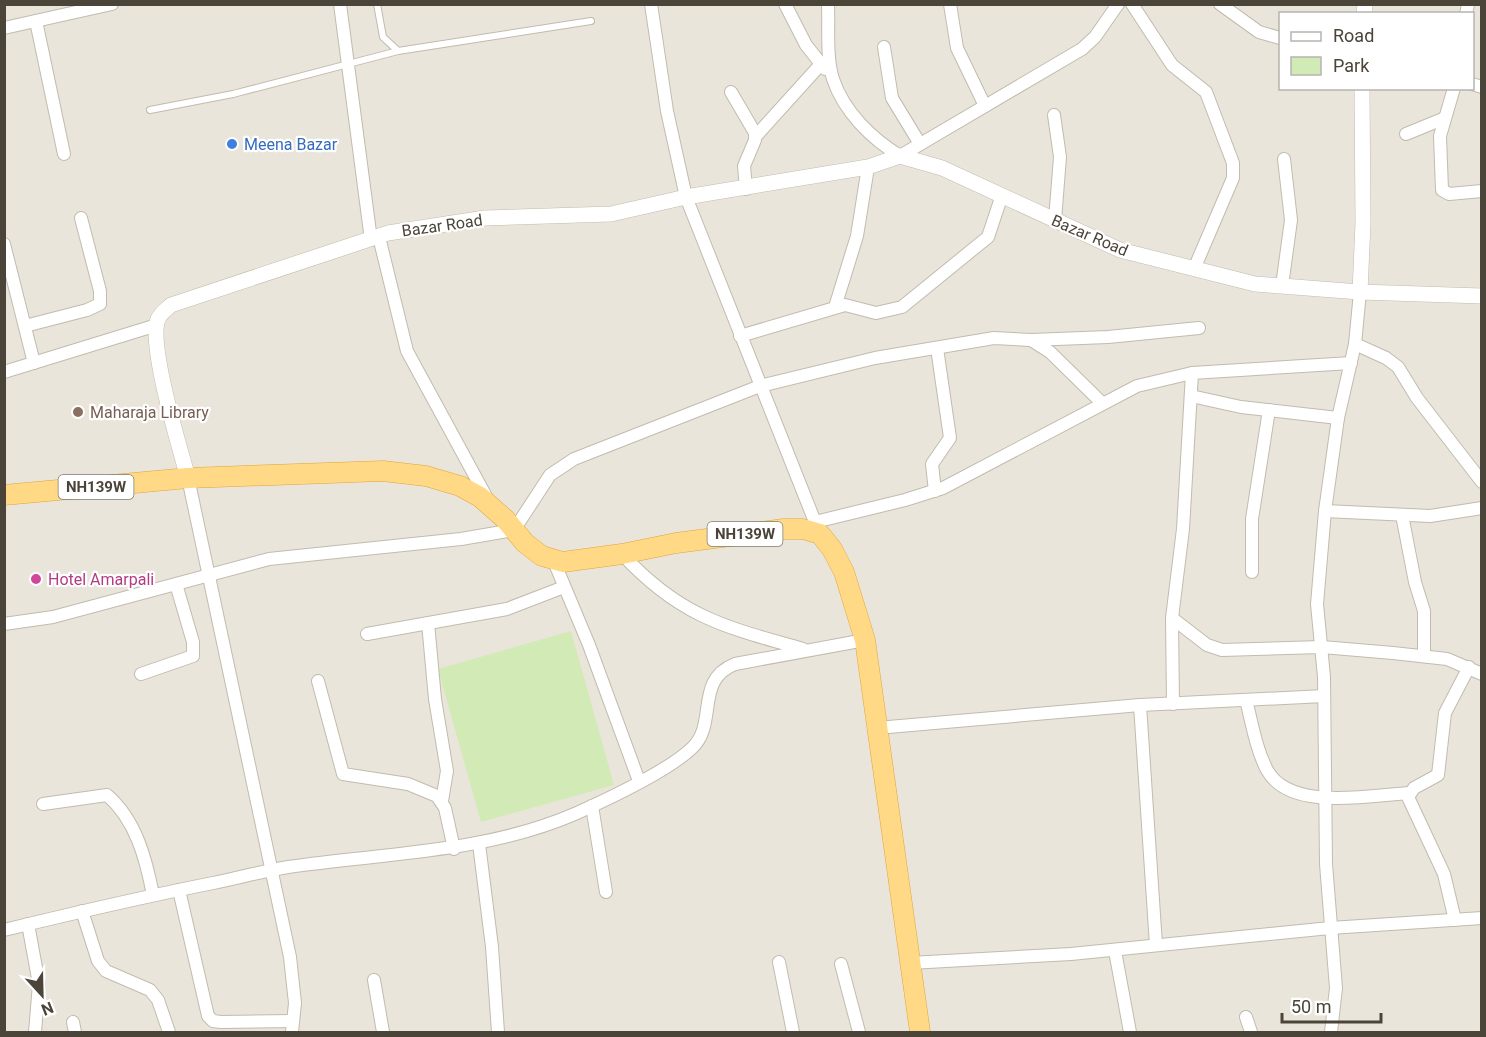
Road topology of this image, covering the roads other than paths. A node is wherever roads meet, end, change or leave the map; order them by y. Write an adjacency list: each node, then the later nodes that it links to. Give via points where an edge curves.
1 (112, 4): 11 (street)
2 (340, 4): 18 (street)
3 (377, 4): 16 (lane, via 383,37)
4 (651, 4): 37 (street)
5 (785, 4): 17 (street, via 806,45)
6 (828, 4): 19 (street)
7 (950, 4): 23 (street, via 957,48)
8 (1118, 4): 23 (street, Bazar Road, via 1082,49)
9 (1132, 4): 42 (street, via 1172,65 1206,92 1233,163 1233,178)
10 (1220, 4): 14 (street, via 1259,32)
11 (36, 21): 13 (street); 30 (street)
12 (591, 21): 16 (lane)
13 (4, 28)
14 (1279, 37)
15 (884, 47): 29 (street, via 892,98)
16 (398, 51): 18 (lane)
17 (821, 64): 19 (street); 28 (street)
18 (348, 65): 24 (lane); 40 (street)
19 (834, 80): 31 (street, via 866,130)
20 (1362, 90): 44 (street, via 1364,223)
21 (1453, 90): 26 (street)
22 (731, 92): 28 (street, via 751,123)
23 (985, 106): 29 (street, Bazar Road)
24 (150, 110)
25 (1054, 115): 39 (street, via 1060,165)
26 (1445, 118): 27 (street); 35 (street, via 1439,144 1442,190 1449,194)
27 (1406, 134)
28 (755, 137): 34 (street, via 744,166)
29 (920, 144): 31 (street, Bazar Road)
30 (64, 154)
31 (900, 156): 33 (street, Bazar Road); 36 (street, Bazar Road, via 942,168)
32 (1284, 159): 43 (street, via 1291,220)
33 (868, 167): 34 (street, Bazar Road); 46 (street, via 857,236)
34 (746, 189): 37 (street, Bazar Road)
35 (1482, 190)
36 (1002, 195): 39 (street, Bazar Road); 46 (street, via 988,237 902,307 882,313 845,305)
37 (686, 197): 40 (street, Bazar Road, via 611,214 485,218); 50 (street)
38 (81, 218): 47 (street, via 100,304)
39 (1055, 220): 42 (street, Bazar Road, via 1120,250)
40 (375, 238): 48 (street, Bazar Road, via 171,305 159,318); 67 (street, via 407,351)
41 (4, 244): 47 (street)
42 (1194, 269): 43 (street, Bazar Road, via 1255,284)
43 (1282, 286): 44 (street, Bazar Road)
44 (1360, 292): 45 (street, Bazar Road); 52 (street)
45 (1482, 296)
46 (835, 307): 50 (street)
47 (25, 326): 54 (street)
48 (158, 326): 54 (street); 63 (street, via 162,370)
49 (1199, 328): 51 (street)
50 (740, 336): 58 (street)
51 (1031, 340): 53 (street, via 994,338); 60 (street, via 1050,352)
52 (1355, 344): 55 (street); 64 (street, via 1398,367)
53 (937, 348): 58 (street, via 875,358); 65 (street, via 950,438 932,464)
54 (34, 363): 56 (street)
55 (1351, 363): 57 (street); 62 (street)
56 (4, 372)
57 (1192, 373): 59 (street); 60 (street, via 1137,386)
58 (759, 386): 71 (street); 72 (street, via 560,466)
59 (1191, 396): 61 (street); 79 (street, via 1183,529)
60 (1102, 403): 65 (street)
61 (1269, 410): 62 (street); 75 (street, via 1252,519)
62 (1338, 418): 69 (street)
63 (188, 478): 66 (highway, NH139W); 67 (highway, NH139W, via 383,471 426,476 460,486); 76 (street)
64 (1482, 482)
65 (935, 491): 71 (street)
66 (4, 495)
67 (493, 508): 72 (highway, NH139W)
68 (1482, 508): 70 (street, via 1444,515)
69 (1325, 511): 70 (street); 84 (street, via 1317,604)
70 (1402, 514): 86 (street, via 1424,611)
71 (817, 528): 73 (highway, NH139W, via 676,543); 83 (highway, via 844,572)
72 (514, 530): 74 (highway, NH139W, via 542,556); 76 (street, via 268,559)
73 (622, 554): 74 (highway, NH139W); 85 (street, via 653,585 710,622)
74 (553, 560): 78 (street)
75 (1252, 572)
76 (210, 574): 77 (street); 104 (street)
77 (176, 584): 81 (street, via 53,617); 88 (street, via 193,642 193,656)
78 (564, 587): 80 (street, via 507,609); 96 (street)
79 (1172, 618): 84 (street, via 1207,645 1222,650); 93 (street)
80 (428, 623): 82 (street); 99 (street, via 447,771)
81 (4, 624)
82 (367, 634)
83 (865, 640): 85 (street); 95 (highway)
84 (1322, 647): 86 (street); 91 (street)
85 (807, 650): 96 (street, via 723,669 711,687 702,730 693,747)
86 (1424, 656): 87 (street)
87 (1468, 667): 89 (street); 97 (street, via 1445,713 1438,775)
88 (141, 674)
89 (1482, 674)
90 (318, 681): 99 (street, via 343,774 408,784)
91 (1324, 696): 92 (street); 98 (street)
92 (1246, 700): 93 (street); 98 (street, via 1260,755 1275,782 1289,792)
93 (1173, 704): 94 (street)
94 (1140, 705): 95 (street); 114 (street)
95 (877, 728): 117 (highway)
96 (639, 781): 101 (street)
97 (1410, 793): 98 (street); 110 (street, via 1411,805 1444,874)
98 (1326, 798): 112 (street)
99 (442, 801): 103 (street)
100 (43, 804): 107 (street, via 107,795 124,815 142,849)
101 (592, 806): 102 (street); 106 (street)
102 (479, 844): 103 (street); 125 (street)
103 (454, 849): 104 (street, via 347,858)
104 (270, 870): 105 (street); 121 (street, via 290,957 295,1003)
105 (179, 890): 107 (street); 121 (street, via 208,1017 221,1022)
106 (606, 892)
107 (153, 895): 108 (street)
108 (82, 911): 111 (street); 123 (street, via 98,961 106,971 150,990 158,1000)
109 (1482, 918): 110 (street)
110 (1455, 920): 112 (street)
111 (28, 924): 113 (street); 122 (street, via 39,984)
112 (1330, 928): 114 (street); 131 (street, via 1336,988)
113 (4, 930)
114 (1156, 945): 115 (street)
115 (1115, 951): 117 (street); 129 (street)
116 (780, 962): 126 (street)
117 (910, 963): 128 (highway)
118 (841, 964): 127 (street)
119 (374, 980): 124 (street)
120 (1246, 1017): 130 (street)
121 (292, 1027)
122 (35, 1032)
123 (169, 1032)
124 (383, 1032)
125 (498, 1032)
126 (793, 1032)
127 (859, 1032)
128 (920, 1032)
129 (1130, 1032)
130 (1251, 1032)
131 (1331, 1032)

